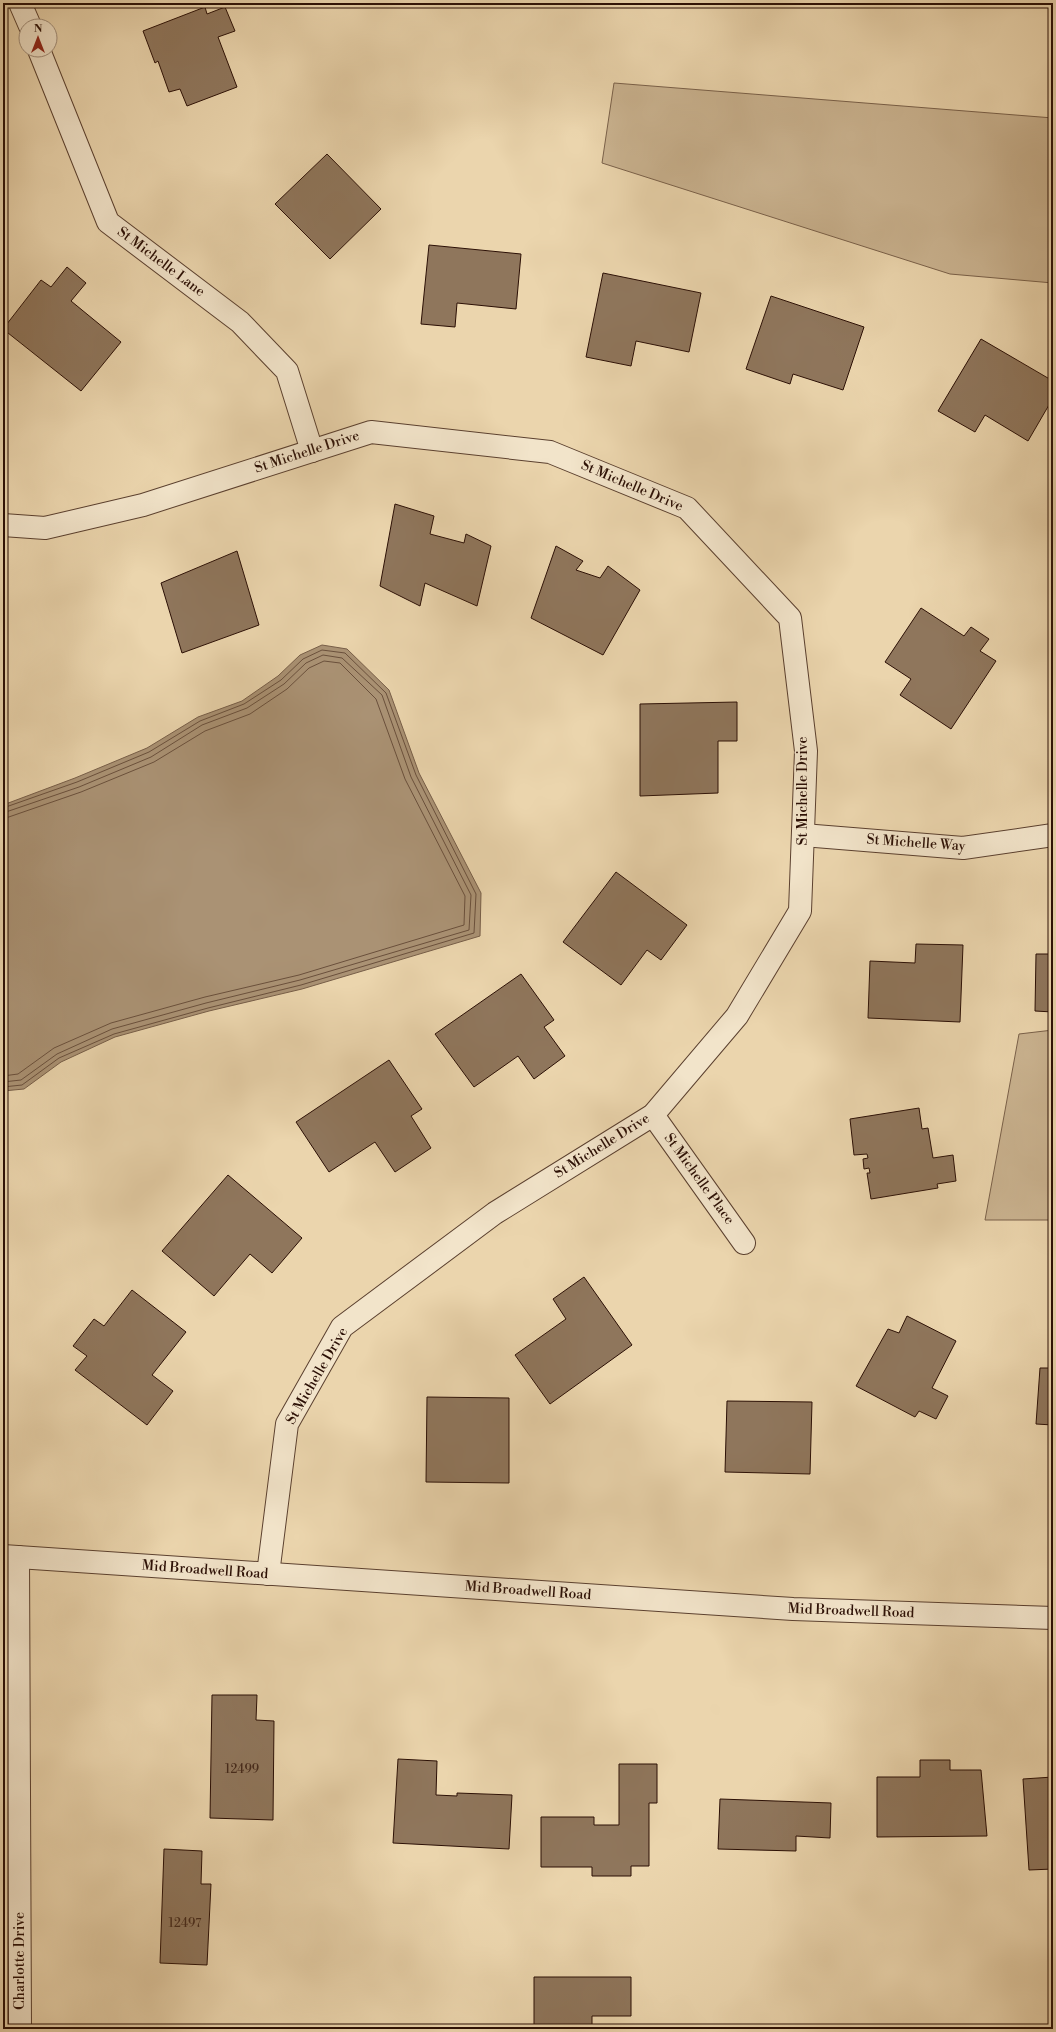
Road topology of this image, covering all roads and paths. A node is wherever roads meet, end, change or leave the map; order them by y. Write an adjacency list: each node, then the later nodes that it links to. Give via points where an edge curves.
1 (20, 3): 2 (street)
2 (27, 18)
3 (42, 58): 4 (street, St Michelle Lane, via 108,222 240,322 287,371)
4 (312, 451): 5 (street, St Michelle Drive, via 142,505 45,528); 6 (street, St Michelle Drive, via 371,432 550,452 687,508 790,618 806,751)
5 (3, 525)
6 (803, 835): 7 (street, St Michelle Way, via 963,848); 8 (street, St Michelle Drive, via 800,911 737,1016)
7 (1053, 836)
8 (653, 1115): 9 (street, St Michelle Place); 11 (street, St Michelle Drive, via 495,1212 342,1328 287,1424)
9 (744, 1243)
10 (11, 1557): 11 (street, Mid Broadwell Road); 13 (street, Charlotte Drive)
11 (268, 1574): 12 (street, Mid Broadwell Road, via 793,1609)
12 (1053, 1618)
13 (11, 1942): 14 (street, Charlotte Drive)
14 (20, 2029)

